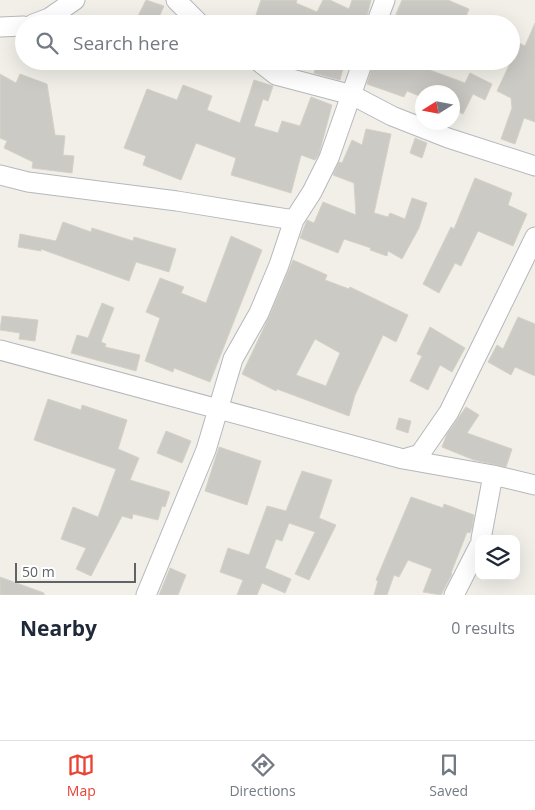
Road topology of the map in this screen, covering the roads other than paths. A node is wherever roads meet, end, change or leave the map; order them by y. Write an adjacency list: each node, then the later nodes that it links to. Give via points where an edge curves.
1 (76, 0): 4 (street)
2 (176, 0): 5 (street)
3 (385, 0): 6 (street)
4 (54, 15)
5 (191, 15)
6 (379, 15)
7 (15, 26): 8 (street)
8 (0, 27)
9 (270, 70): 11 (street, via 276,75)
10 (360, 70): 11 (street)
11 (352, 95): 12 (street, via 392,116 440,135); 14 (street, via 329,158)
12 (535, 166)
13 (0, 175): 14 (street, via 28,182)
14 (294, 220): 17 (street, via 259,312 233,359)
15 (535, 237): 18 (street, via 449,412 420,454)
16 (0, 350): 17 (street)
17 (218, 407): 18 (street); 23 (street, via 206,450)
18 (403, 459): 19 (street)
19 (493, 475): 20 (street); 21 (street)
20 (535, 485)
21 (482, 535)
22 (475, 554): 24 (street)
23 (146, 595)
24 (454, 595)

